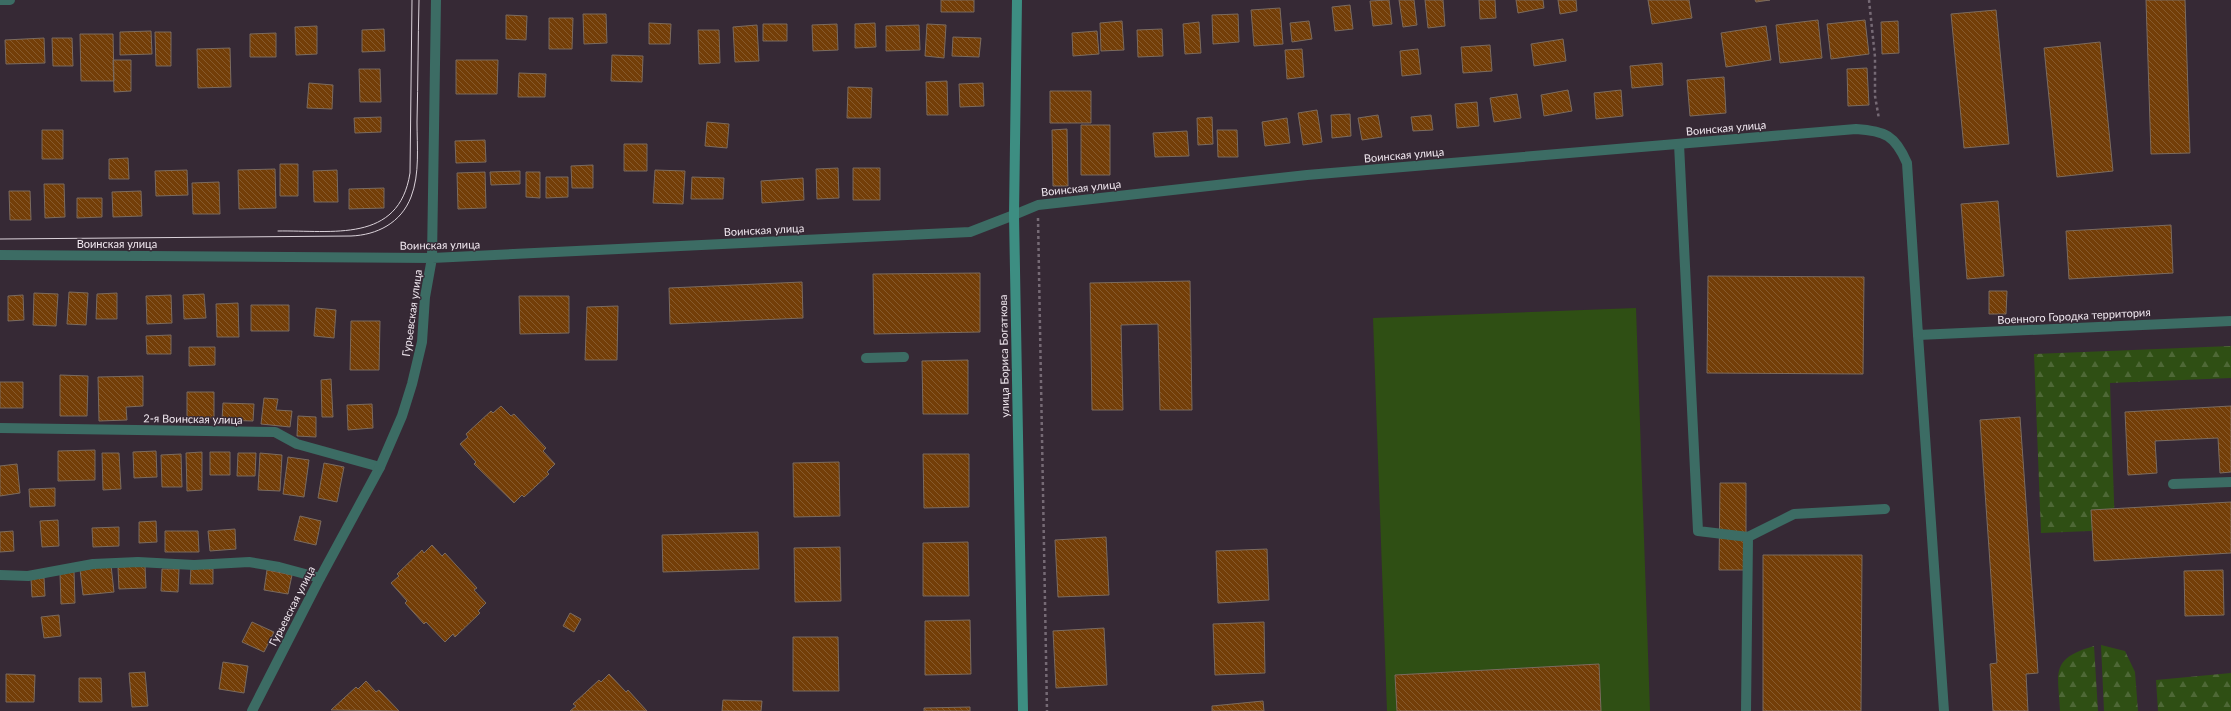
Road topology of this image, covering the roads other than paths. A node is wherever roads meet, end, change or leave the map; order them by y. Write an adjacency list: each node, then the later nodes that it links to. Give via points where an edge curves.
1 (0, 0): 2 (street)
2 (10, 0)
3 (436, 0): 8 (street, Гурьевская улица)
4 (1017, 0): 6 (main road, улица Бориса Богаткова)
5 (1679, 144): 6 (street, Воинская улица, via 1307,176 1038,205); 10 (street, Воинская улица, via 1856,129 1880,131 1900,146 1907,163); 18 (street, via 1698,531)
6 (1014, 215): 8 (street, Воинская улица, via 970,232); 22 (main road, улица Бориса Богаткова)
7 (0, 255): 8 (street, Воинская улица)
8 (432, 258): 14 (street, Гурьевская улица, via 425,297 422,342 412,384 402,416)
9 (2231, 321): 10 (street, Военного Городка территория)
10 (1918, 335): 24 (street)
11 (904, 357): 12 (street)
12 (866, 358)
13 (0, 428): 14 (street, 2-я Воинская улица, via 275,432 297,444)
14 (380, 467): 20 (street, Гурьевская улица)
15 (2231, 482): 16 (street)
16 (2173, 484)
17 (1885, 509): 18 (street, via 1794,514)
18 (1748, 537): 23 (street)
19 (0, 575): 20 (street, via 28,576 101,564 138,562 194,565 249,562)
20 (320, 578): 21 (street, Гурьевская улица)
21 (252, 711)
22 (1023, 711)
23 (1746, 711)
24 (1944, 711)

